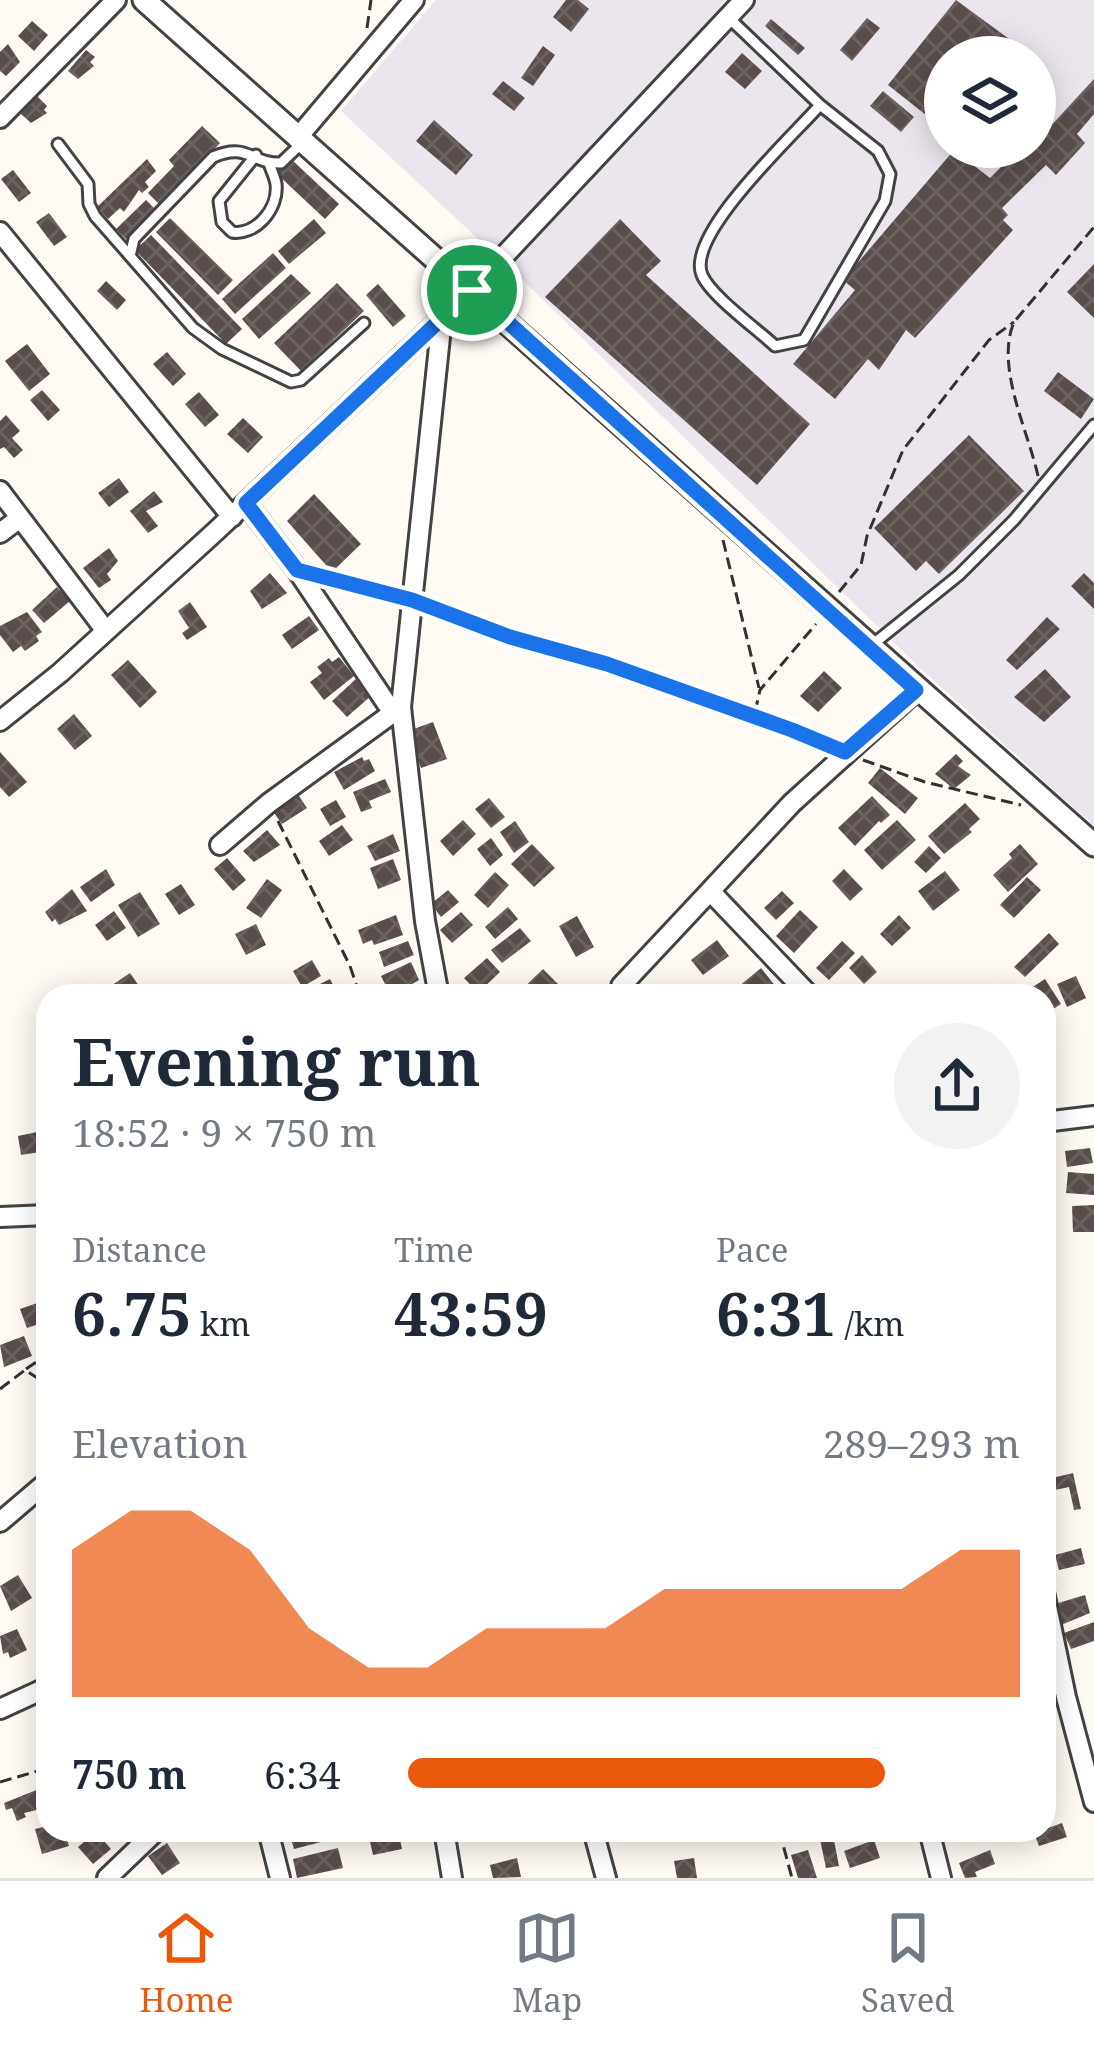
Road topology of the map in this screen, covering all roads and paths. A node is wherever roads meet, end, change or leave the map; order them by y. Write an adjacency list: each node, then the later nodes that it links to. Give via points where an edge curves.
1 (116, 0): 9 (street)
2 (144, 0): 10 (street)
3 (371, 0): 7 (path)
4 (414, 0): 7 (street)
5 (744, 0): 6 (street)
6 (728, 17): 8 (lane); 17 (street)
7 (368, 52): 10 (street)
8 (820, 105): 8 (lane, via 723,212 698,260 703,280 775,346 804,340 888,188 878,151)
9 (0, 118)
10 (301, 138): 13 (lane, via 281,163); 17 (street)
11 (58, 144): 16 (lane, via 88,184 95,216)
12 (256, 155): 13 (lane); 13 (lane, via 219,202 232,232 257,228 274,197); 16 (lane, via 229,150 213,157 134,239)
13 (269, 163)
14 (1094, 227): 19 (path)
15 (0, 232): 25 (street)
16 (130, 256): 20 (lane, via 194,328 290,382)
17 (472, 290): 18 (street); 24 (street)
18 (442, 318): 25 (street); 29 (street)
19 (1014, 322): 22 (path, via 1004,358); 30 (path, via 989,340 903,450 861,566)
20 (364, 323)
21 (1094, 425): 22 (lane)
22 (1040, 489): 32 (lane, via 959,575)
23 (0, 491): 26 (street)
24 (714, 506): 30 (street); 33 (path)
25 (239, 510): 28 (street); 31 (street)
26 (20, 518): 27 (street); 31 (street)
27 (0, 533)
28 (297, 570): 29 (path); 35 (street)
29 (412, 600): 35 (street); 36 (path)
30 (826, 610): 32 (street); 33 (path)
31 (106, 631): 37 (street)
32 (868, 648): 34 (street)
33 (760, 690): 36 (path)
34 (916, 690): 38 (street); 42 (street)
35 (397, 710): 39 (street); 45 (street)
36 (754, 716): 38 (path)
37 (0, 721)
38 (845, 752): 40 (path); 43 (street)
39 (269, 803): 41 (street); 44 (path)
40 (1023, 806)
41 (220, 845)
42 (1094, 845)
43 (710, 890): 46 (street); 47 (street)
44 (355, 984)
45 (437, 984)
46 (627, 984)
47 (799, 984)
48 (1094, 1116): 49 (street)
49 (1056, 1121)
50 (36, 1215): 51 (street)
51 (0, 1217)
52 (36, 1362): 53 (path)
53 (25, 1370): 54 (path); 55 (path)
54 (36, 1377)
55 (0, 1389)
56 (36, 1491): 57 (street)
57 (0, 1522)
58 (1056, 1649): 63 (street)
59 (36, 1692): 60 (street)
60 (0, 1709)
61 (36, 1772): 62 (path)
62 (0, 1782)
63 (1094, 1802)
64 (145, 1842): 70 (street)
65 (271, 1842): 71 (street)
66 (445, 1842): 72 (street)
67 (596, 1842): 73 (street)
68 (782, 1842): 74 (path)
69 (932, 1842): 75 (street)
70 (107, 1878)
71 (280, 1878)
72 (452, 1878)
73 (606, 1878)
74 (792, 1878)
75 (939, 1878)

